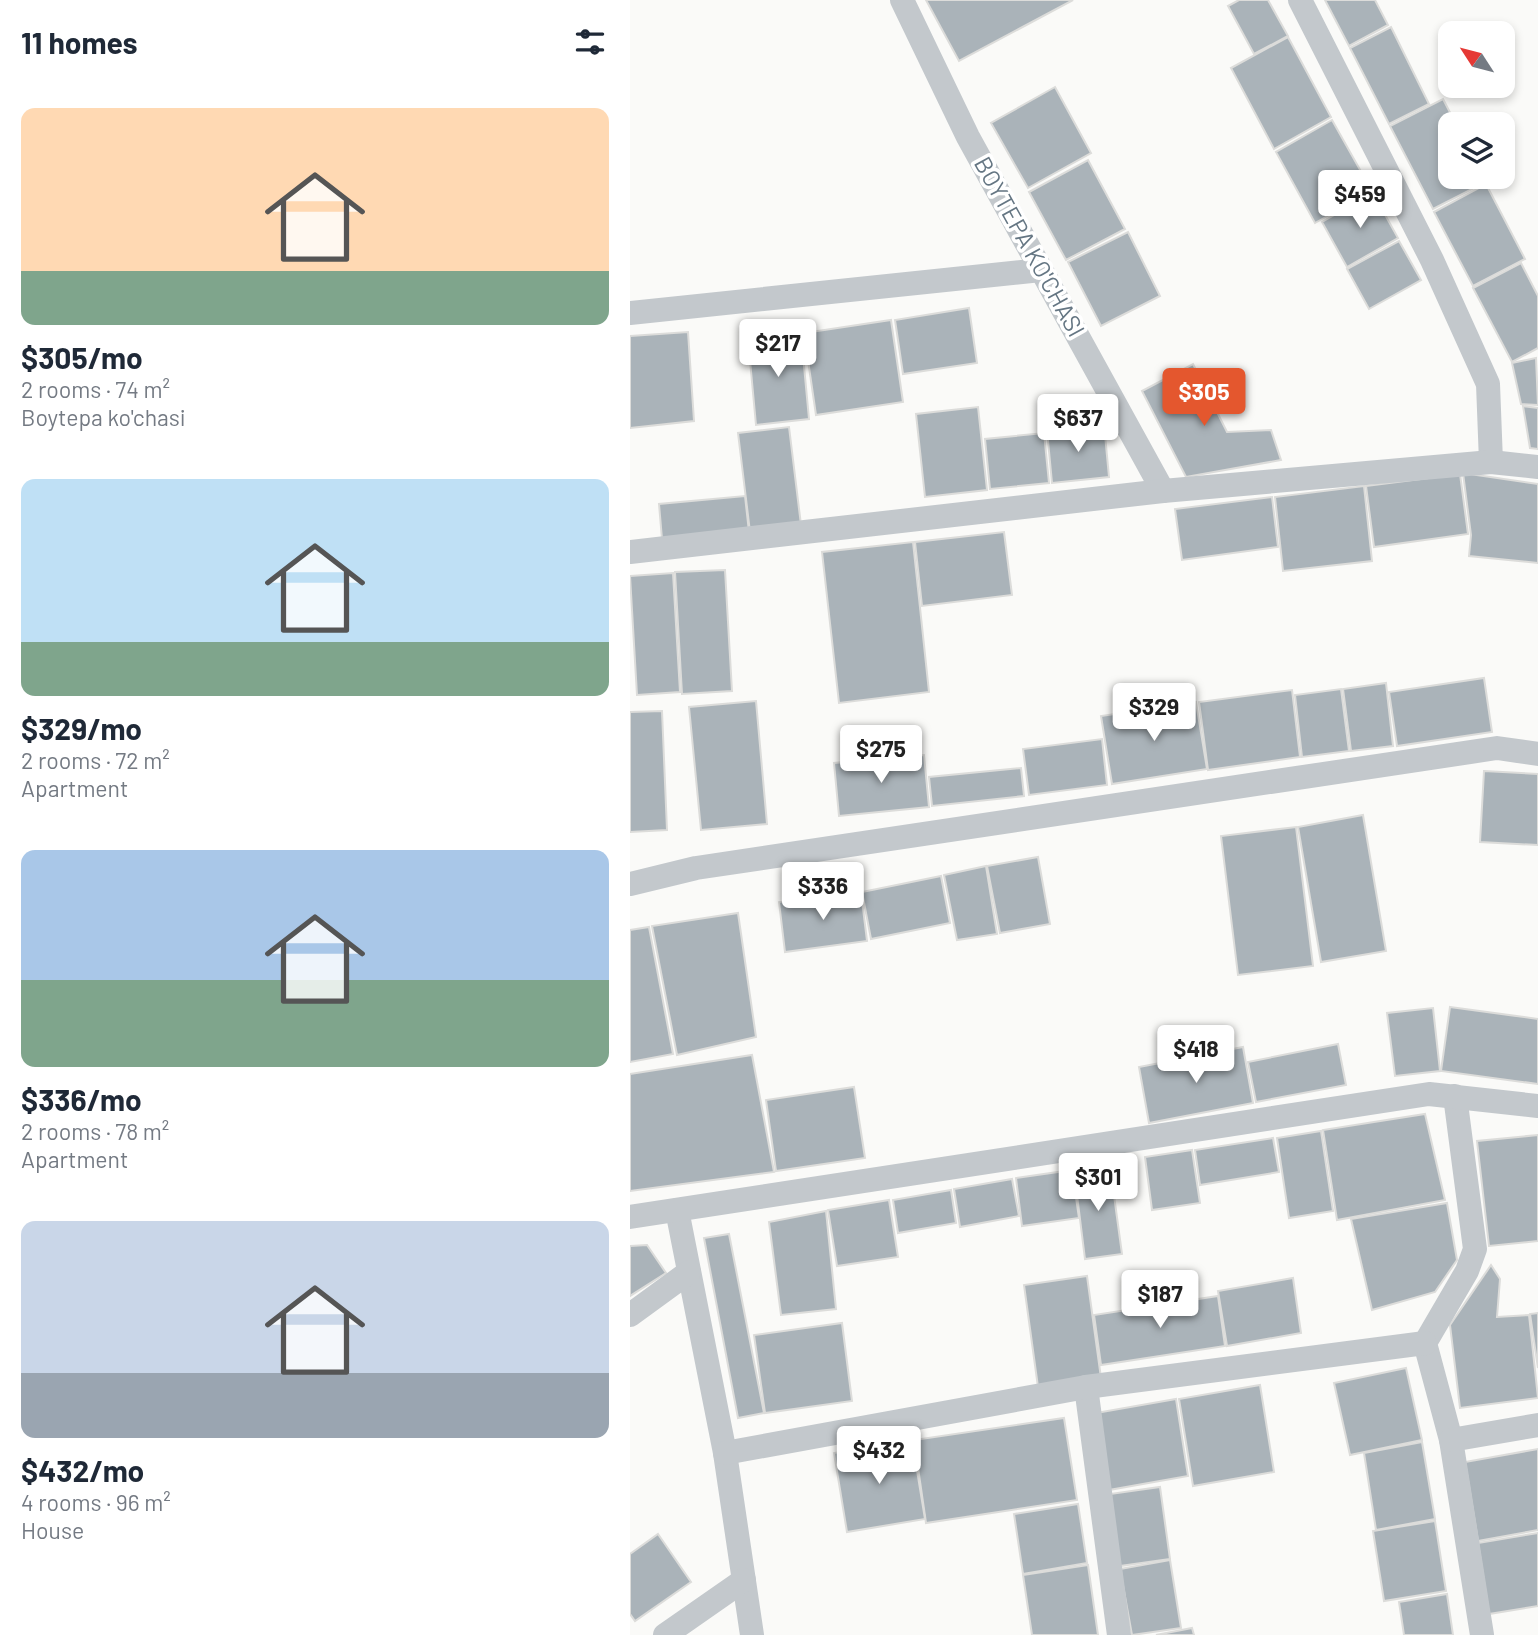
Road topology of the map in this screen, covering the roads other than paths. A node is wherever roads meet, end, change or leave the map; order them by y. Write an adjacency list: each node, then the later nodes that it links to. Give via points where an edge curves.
1 (902, 0): 3 (street, BOYTEPA KO'CHASI, via 968,137)
2 (1300, 0): 5 (street, via 1432,260 1488,384)
3 (1041, 270): 4 (street); 7 (street, BOYTEPA KO'CHASI)
4 (630, 313)
5 (1491, 462): 6 (street); 7 (street)
6 (1538, 467)
7 (1163, 491): 8 (street)
8 (630, 552)
9 (1538, 754): 10 (street, via 1483,750 696,868)
10 (630, 884)
11 (1455, 1096): 12 (street); 13 (street, via 1429,1094); 17 (street, via 1475,1249)
12 (1538, 1106)
13 (677, 1209): 14 (street); 15 (street)
14 (630, 1217)
15 (689, 1272): 16 (street); 21 (street)
16 (630, 1315)
17 (1425, 1343): 18 (street); 20 (street)
18 (1086, 1387): 21 (street); 25 (street)
19 (1538, 1425): 20 (street)
20 (1451, 1440): 26 (street)
21 (725, 1453): 22 (street)
22 (744, 1580): 23 (street); 24 (street)
23 (665, 1635)
24 (752, 1635)
25 (1119, 1635)
26 (1482, 1635)

